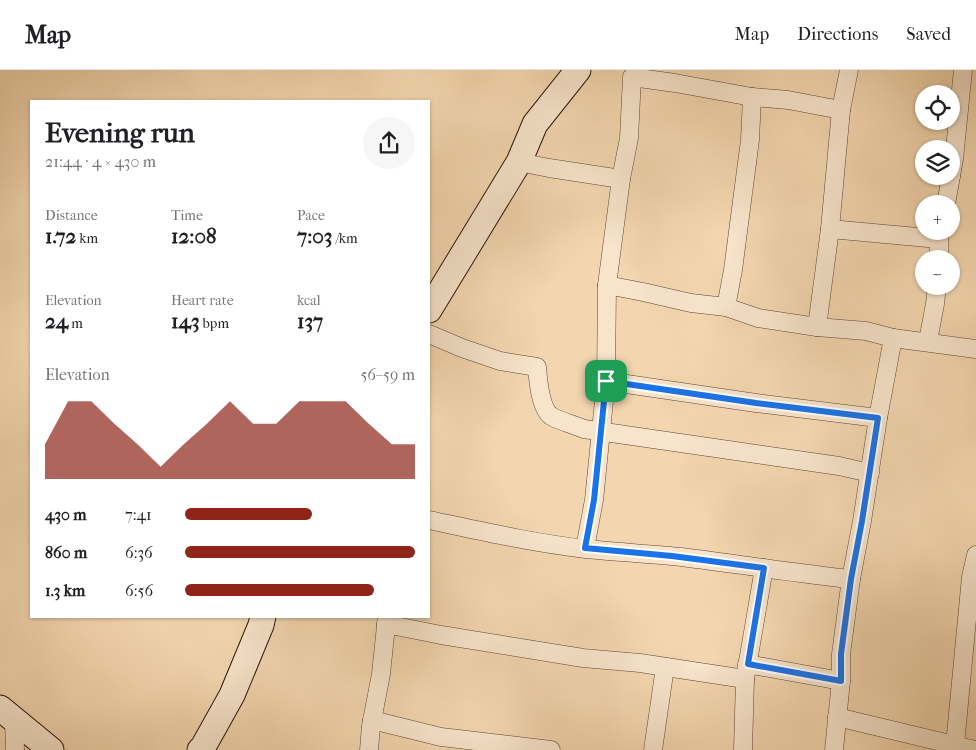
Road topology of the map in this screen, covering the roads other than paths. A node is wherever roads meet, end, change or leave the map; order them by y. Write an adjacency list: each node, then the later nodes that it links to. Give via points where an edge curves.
1 (578, 70): 7 (street, via 536,124)
2 (849, 70): 5 (street)
3 (963, 70): 6 (street)
4 (752, 97): 5 (street); 8 (street, via 632,77 629,138); 13 (street, via 750,140)
5 (841, 110): 9 (street)
6 (955, 140)
7 (519, 162): 8 (street); 14 (street)
8 (621, 179): 11 (street)
9 (830, 229): 10 (street); 15 (street)
10 (915, 234)
11 (607, 285): 13 (street); 20 (street)
12 (936, 295): 18 (street)
13 (726, 307): 15 (street, via 758,318)
14 (430, 308)
15 (817, 327): 17 (street, via 866,331)
16 (430, 334): 22 (street, via 500,360 537,367 545,409 550,415 584,429)
17 (893, 338): 18 (street); 21 (street)
18 (928, 341): 19 (street)
19 (976, 348)
20 (606, 381): 21 (street); 22 (street)
21 (878, 418): 23 (street)
22 (601, 431): 23 (street); 25 (street)
23 (870, 473): 28 (street)
24 (430, 520): 25 (street)
25 (585, 548): 27 (street)
26 (976, 555): 34 (street, via 971,577)
27 (764, 568): 28 (street); 32 (street)
28 (851, 579): 33 (street, via 841,654)
29 (262, 618): 41 (street, via 232,695)
30 (387, 620): 31 (street, via 441,634 583,658); 37 (street)
31 (665, 667): 32 (street); 44 (street)
32 (746, 671): 33 (street); 45 (street)
33 (841, 681): 36 (street)
34 (968, 710): 38 (street)
35 (7, 714): 39 (street); 40 (street)
36 (837, 717): 38 (street); 46 (street)
37 (372, 720): 42 (street); 43 (street, via 441,737)
38 (956, 745): 47 (street)
39 (15, 750)
40 (51, 750)
41 (200, 750)
42 (369, 750)
43 (551, 750)
44 (653, 750)
45 (743, 750)
46 (834, 750)
47 (975, 750)

